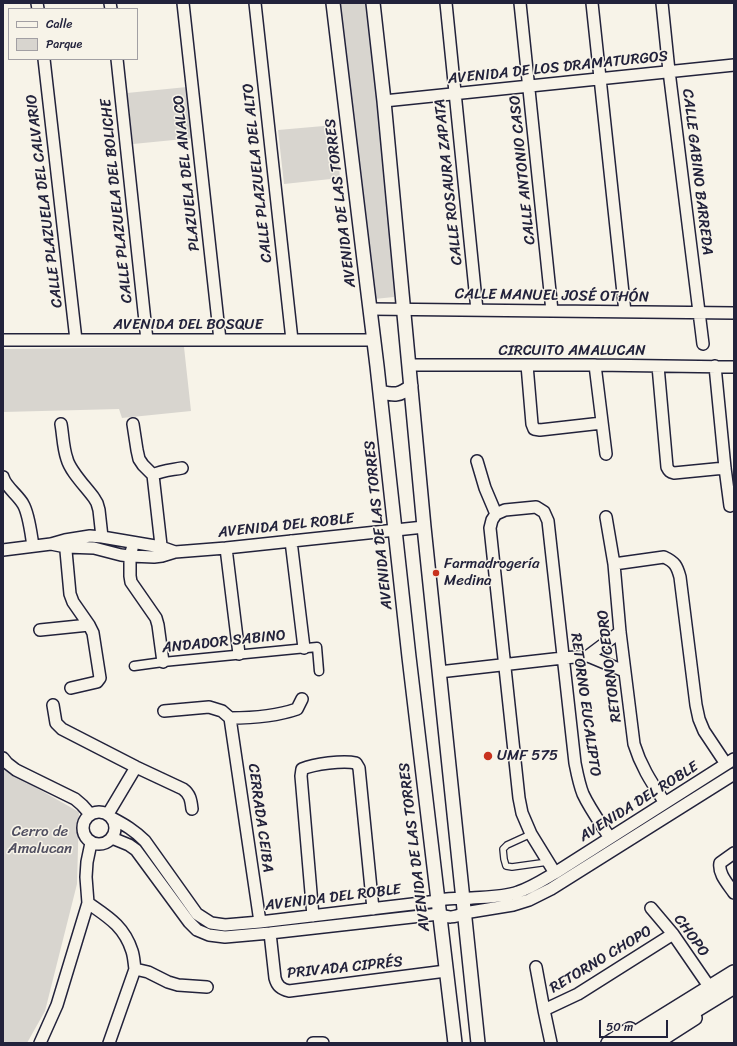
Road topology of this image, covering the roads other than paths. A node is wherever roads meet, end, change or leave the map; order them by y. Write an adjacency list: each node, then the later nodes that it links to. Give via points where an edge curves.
1 (183, 3): 27 (street, PLAZUELA DEL ANALCO)
2 (254, 3): 28 (street, CALLE PLAZUELA DEL ALTO)
3 (333, 3): 17 (street, AVENIDA DE LAS TORRES)
4 (373, 3): 16 (street)
5 (446, 3): 15 (street, CALLE ROSAURA ZAPATA)
6 (520, 3): 14 (street, CALLE ANTONIO CASO)
7 (592, 3): 13 (street)
8 (662, 3): 12 (street, CALLE GABINO BARREDA)
9 (44, 60): 25 (street, CALLE PLAZUELA DEL CALVARIO)
10 (116, 60): 26 (street, CALLE PLAZUELA DEL BOLICHE)
11 (734, 65): 12 (street, AVENIDA DE LOS DRAMATURGOS)
12 (669, 71): 13 (street, AVENIDA DE LOS DRAMATURGOS); 22 (street, CALLE GABINO BARREDA)
13 (600, 79): 14 (street, AVENIDA DE LOS DRAMATURGOS); 21 (street)
14 (529, 86): 15 (street, AVENIDA DE LOS DRAMATURGOS); 20 (street, CALLE ANTONIO CASO)
15 (456, 94): 16 (street, AVENIDA DE LOS DRAMATURGOS); 19 (street, CALLE ROSAURA ZAPATA)
16 (384, 101): 18 (street)
17 (370, 309): 18 (street, CALLE MANUEL JOSÉ OTHÓN); 29 (street, AVENIDA DE LAS TORRES)
18 (404, 310): 19 (street, CALLE MANUEL JOSÉ OTHÓN); 31 (street)
19 (477, 310): 20 (street, CALLE MANUEL JOSÉ OTHÓN)
20 (552, 311): 21 (street, CALLE MANUEL JOSÉ OTHÓN)
21 (625, 312): 22 (street, CALLE MANUEL JOSÉ OTHÓN)
22 (699, 313): 23 (street, CALLE MANUEL JOSÉ OTHÓN); 30 (street, CALLE GABINO BARREDA)
23 (734, 313)
24 (3, 339): 25 (street, AVENIDA DEL BOSQUE)
25 (76, 340): 26 (street, AVENIDA DEL BOSQUE)
26 (147, 340): 27 (street, AVENIDA DEL BOSQUE)
27 (220, 340): 28 (street, AVENIDA DEL BOSQUE)
28 (292, 340): 29 (street, AVENIDA DEL BOSQUE)
29 (374, 340): 38 (street, AVENIDA DE LAS TORRES)
30 (703, 344)
31 (409, 365): 32 (street, CIRCUITO AMALUCAN); 37 (street)
32 (527, 365): 33 (street, CIRCUITO AMALUCAN); 41 (street, via 534,429)
33 (595, 365): 34 (street, CIRCUITO AMALUCAN); 41 (street)
34 (658, 366): 35 (street, CIRCUITO AMALUCAN); 45 (street, via 668,470 674,473)
35 (715, 366): 36 (street, CIRCUITO AMALUCAN); 45 (street)
36 (734, 367)
37 (411, 386): 38 (street, via 398,394); 51 (street)
38 (380, 392): 52 (street, AVENIDA DE LAS TORRES)
39 (61, 424): 53 (street, via 70,466 98,503)
40 (133, 424): 46 (street, via 139,459)
41 (602, 424): 42 (street)
42 (606, 454)
43 (477, 461): 49 (street)
44 (182, 468): 46 (street, via 162,471)
45 (725, 468): 48 (street)
46 (153, 476): 60 (street)
47 (3, 480): 57 (street, via 24,506)
48 (730, 506)
49 (496, 514): 69 (street, RETORNO EUCALIPTO, via 505,510 536,507 544,512 548,521); 71 (street, via 490,528)
50 (606, 518): 62 (street, RETORNO CEDRO)
51 (424, 527): 52 (street, AVENIDA DEL ROBLE); 75 (street)
52 (395, 530): 55 (street, AVENIDA DEL ROBLE); 99 (street, AVENIDA DE LAS TORRES)
53 (102, 537): 54 (street, AVENIDA DEL ROBLE); 56 (street, AVENIDA DEL ROBLE, via 85,537)
54 (127, 541): 60 (street, AVENIDA DEL ROBLE); 61 (street, via 132,549)
55 (291, 541): 58 (street, AVENIDA DEL ROBLE); 66 (street)
56 (65, 543): 57 (street, AVENIDA DEL ROBLE); 61 (street, AVENIDA DEL ROBLE); 63 (street, via 70,594)
57 (33, 546): 59 (street, AVENIDA DEL ROBLE)
58 (226, 548): 60 (street, AVENIDA DEL ROBLE); 67 (street)
59 (3, 550)
60 (162, 552): 61 (street, AVENIDA DEL ROBLE, via 146,558)
61 (125, 556): 70 (street, via 131,582 156,618)
62 (614, 564): 65 (street, RETORNO CEDRO); 82 (street, via 664,557 678,568 699,719 704,731)
63 (89, 625): 64 (street); 76 (street, via 93,633 100,678 97,682)
64 (40, 630)
65 (620, 632): 68 (street); 74 (street, RETORNO CEDRO)
66 (304, 648): 67 (street, ANDADOR SABINO); 73 (street, ANDADOR SABINO, via 317,647)
67 (239, 654): 70 (street, ANDADOR SABINO)
68 (588, 656): 69 (street); 74 (street)
69 (563, 658): 71 (street); 91 (street, RETORNO EUCALIPTO, via 578,778 586,800)
70 (163, 662): 72 (street, ANDADOR SABINO)
71 (504, 664): 75 (street); 89 (street, via 519,798)
72 (134, 666)
73 (320, 671)
74 (624, 671): 85 (street, RETORNO CEDRO, via 638,758)
75 (439, 672): 97 (street)
76 (71, 688)
77 (302, 699): 80 (street, via 297,709 287,712)
78 (53, 705): 83 (street, via 58,727)
79 (164, 711): 80 (street, via 209,707 222,711)
80 (230, 718): 104 (street, CERRADA CEIBA)
81 (3, 758): 87 (street, via 16,770 75,799)
82 (730, 762): 85 (street, AVENIDA DEL ROBLE)
83 (136, 767): 86 (street, via 187,791); 88 (street)
84 (734, 774): 102 (street, AVENIDA DEL ROBLE, via 552,889 513,905)
85 (665, 803): 91 (street, AVENIDA DEL ROBLE)
86 (192, 809)
87 (90, 814): 88 (street, via 102,812); 92 (street, via 82,825 86,838)
88 (110, 816): 90 (street, via 115,828); 104 (street, AVENIDA DEL ROBLE, via 137,832 145,841 197,914 211,923 225,925)
89 (531, 834): 94 (street); 94 (lane, via 507,844 503,849 506,866 512,868)
90 (112, 838): 92 (street, via 99,844); 105 (street, AVENIDA DEL ROBLE, via 136,850 197,930 225,937)
91 (610, 838): 95 (street, AVENIDA DEL ROBLE)
92 (91, 842): 98 (street, via 86,877)
93 (734, 853): 96 (street, via 720,863 719,868)
94 (548, 862): 95 (street)
95 (555, 873): 97 (street, AVENIDA DEL ROBLE, via 518,892)
96 (734, 893)
97 (462, 899): 99 (street, AVENIDA DEL ROBLE, via 443,899); 102 (street)
98 (88, 903): 109 (street, via 121,928 128,940); 117 (street, via 57,1005)
99 (438, 907): 101 (street, AVENIDA DEL ROBLE); 102 (street, AVENIDA DEL ROBLE, via 446,917 452,918); 105 (street, AVENIDA DEL ROBLE); 110 (street, AVENIDA DE LAS TORRES)
100 (651, 908): 106 (street, CHOPO)
101 (374, 909): 103 (street, AVENIDA DEL ROBLE); 103 (street, via 359,768 356,763 349,761 302,769)
102 (464, 913): 122 (street)
103 (313, 916): 104 (street, AVENIDA DEL ROBLE)
104 (260, 922)
105 (270, 933): 110 (street, PRIVADA CIPRÉS, via 275,978 282,990)
106 (673, 934): 112 (street, CHOPO); 116 (street, RETORNO CHOPO, via 578,994)
107 (734, 965): 112 (street)
108 (536, 967): 116 (street, RETORNO CHOPO)
109 (135, 969): 114 (street, via 178,985); 118 (street)
110 (446, 971): 121 (street, AVENIDA DE LAS TORRES)
111 (734, 973): 125 (main road)
112 (706, 982): 124 (street)
113 (734, 986): 126 (main road)
114 (207, 987)
115 (734, 993): 127 (street)
116 (544, 1010): 123 (street, RETORNO CHOPO)
117 (40, 1043)
118 (109, 1043)
119 (313, 1043): 120 (street)
120 (323, 1043)
121 (455, 1043)
122 (478, 1043)
123 (551, 1043)
124 (608, 1043)
125 (621, 1043)
126 (641, 1043)
127 (656, 1043)

